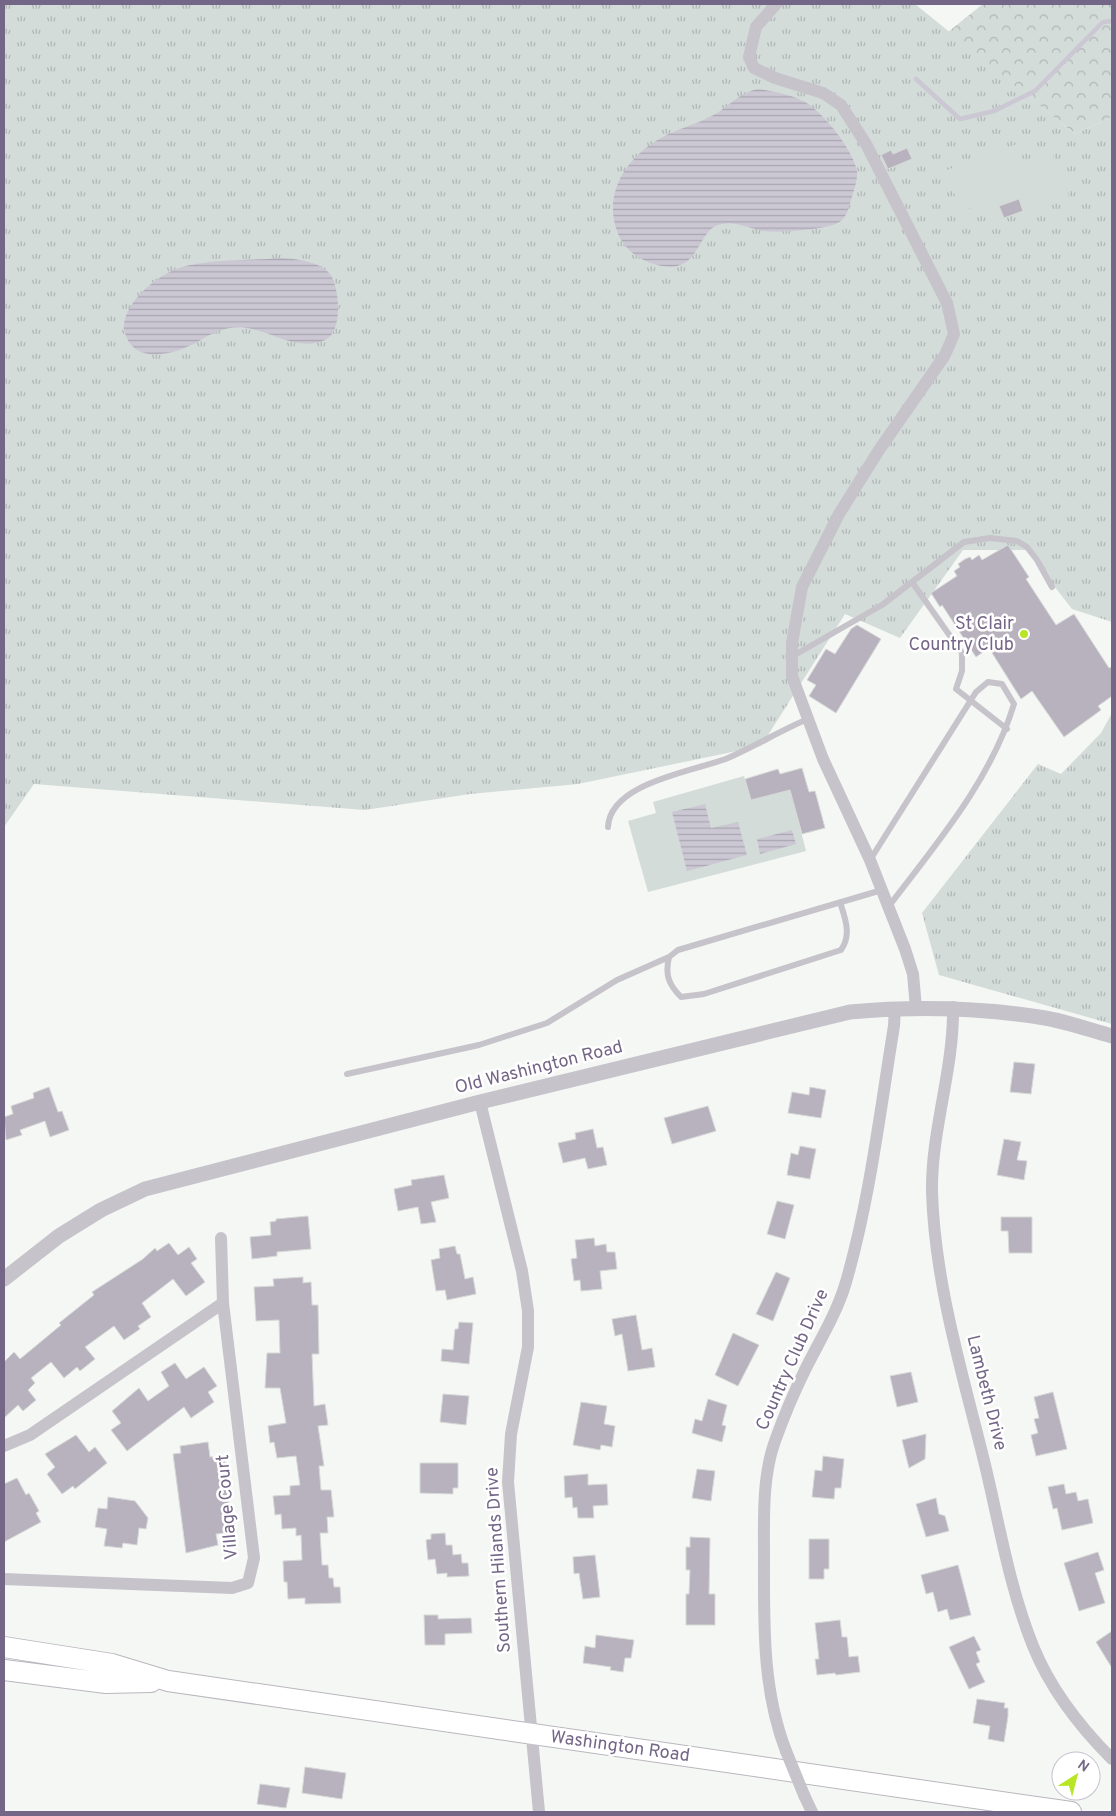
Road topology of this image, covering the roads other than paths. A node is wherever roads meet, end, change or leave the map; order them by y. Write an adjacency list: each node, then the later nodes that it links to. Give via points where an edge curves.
1 (776, 4): 4 (street, via 756,27 749,57 754,68 823,93 841,105 866,144 947,303 954,334 945,355 879,450 835,522 802,587)
2 (912, 582): 3 (lane, via 964,542 1006,538 1027,547); 4 (lane, via 882,605); 5 (lane, via 962,653 962,671 956,689)
3 (1052, 587)
4 (792, 656): 6 (street, via 792,676)
5 (970, 701): 7 (lane); 7 (lane, via 988,682 1002,684 1014,704); 9 (lane)
6 (808, 719): 8 (lane, via 728,758 660,778 616,804); 9 (street)
7 (1007, 728): 12 (lane, via 956,818)
8 (608, 827)
9 (870, 860): 10 (street)
10 (882, 890): 11 (lane); 12 (street)
11 (840, 902): 13 (lane, via 678,950); 13 (lane, via 848,928 846,943 841,950 704,994 681,996 670,986 666,969)
12 (889, 906): 16 (street, via 913,974)
13 (668, 957): 18 (lane, via 617,980 547,1023 479,1045)
14 (954, 1007): 16 (street, Old Washington Road); 17 (street, Old Washington Road, via 1047,1018); 29 (street, Lambeth Drive, via 952,1049 933,1168 936,1240 945,1303 1014,1586 1033,1646 1065,1704)
15 (895, 1008): 16 (street, Old Washington Road); 19 (street, Old Washington Road, via 850,1012); 31 (street, Country Club Drive, bridge, via 868,1186 845,1284 831,1321 788,1406 769,1469 764,1540 765,1646 774,1714)
16 (916, 1008)
17 (1112, 1036)
18 (347, 1074)
19 (480, 1102): 21 (street, Old Washington Road, via 145,1189 101,1210 59,1236); 28 (street, Southern Hilands Drive, via 522,1271 528,1311 528,1347 511,1434 508,1482)
20 (221, 1238): 22 (street, Village Court)
21 (4, 1279)
22 (223, 1303): 23 (street, via 30,1435); 24 (street, Village Court, via 254,1558 248,1583 232,1588)
23 (4, 1446)
24 (4, 1579)
25 (4, 1648): 27 (main road, Washington Road, via 112,1664)
26 (4, 1670): 27 (main road, Washington Road, via 106,1683)
27 (168, 1681): 28 (main road, Washington Road)
28 (531, 1734): 30 (street, Southern Hilands Drive); 32 (main road, Washington Road)
29 (1112, 1759)
30 (539, 1812)
31 (812, 1812)
32 (1071, 1812)

